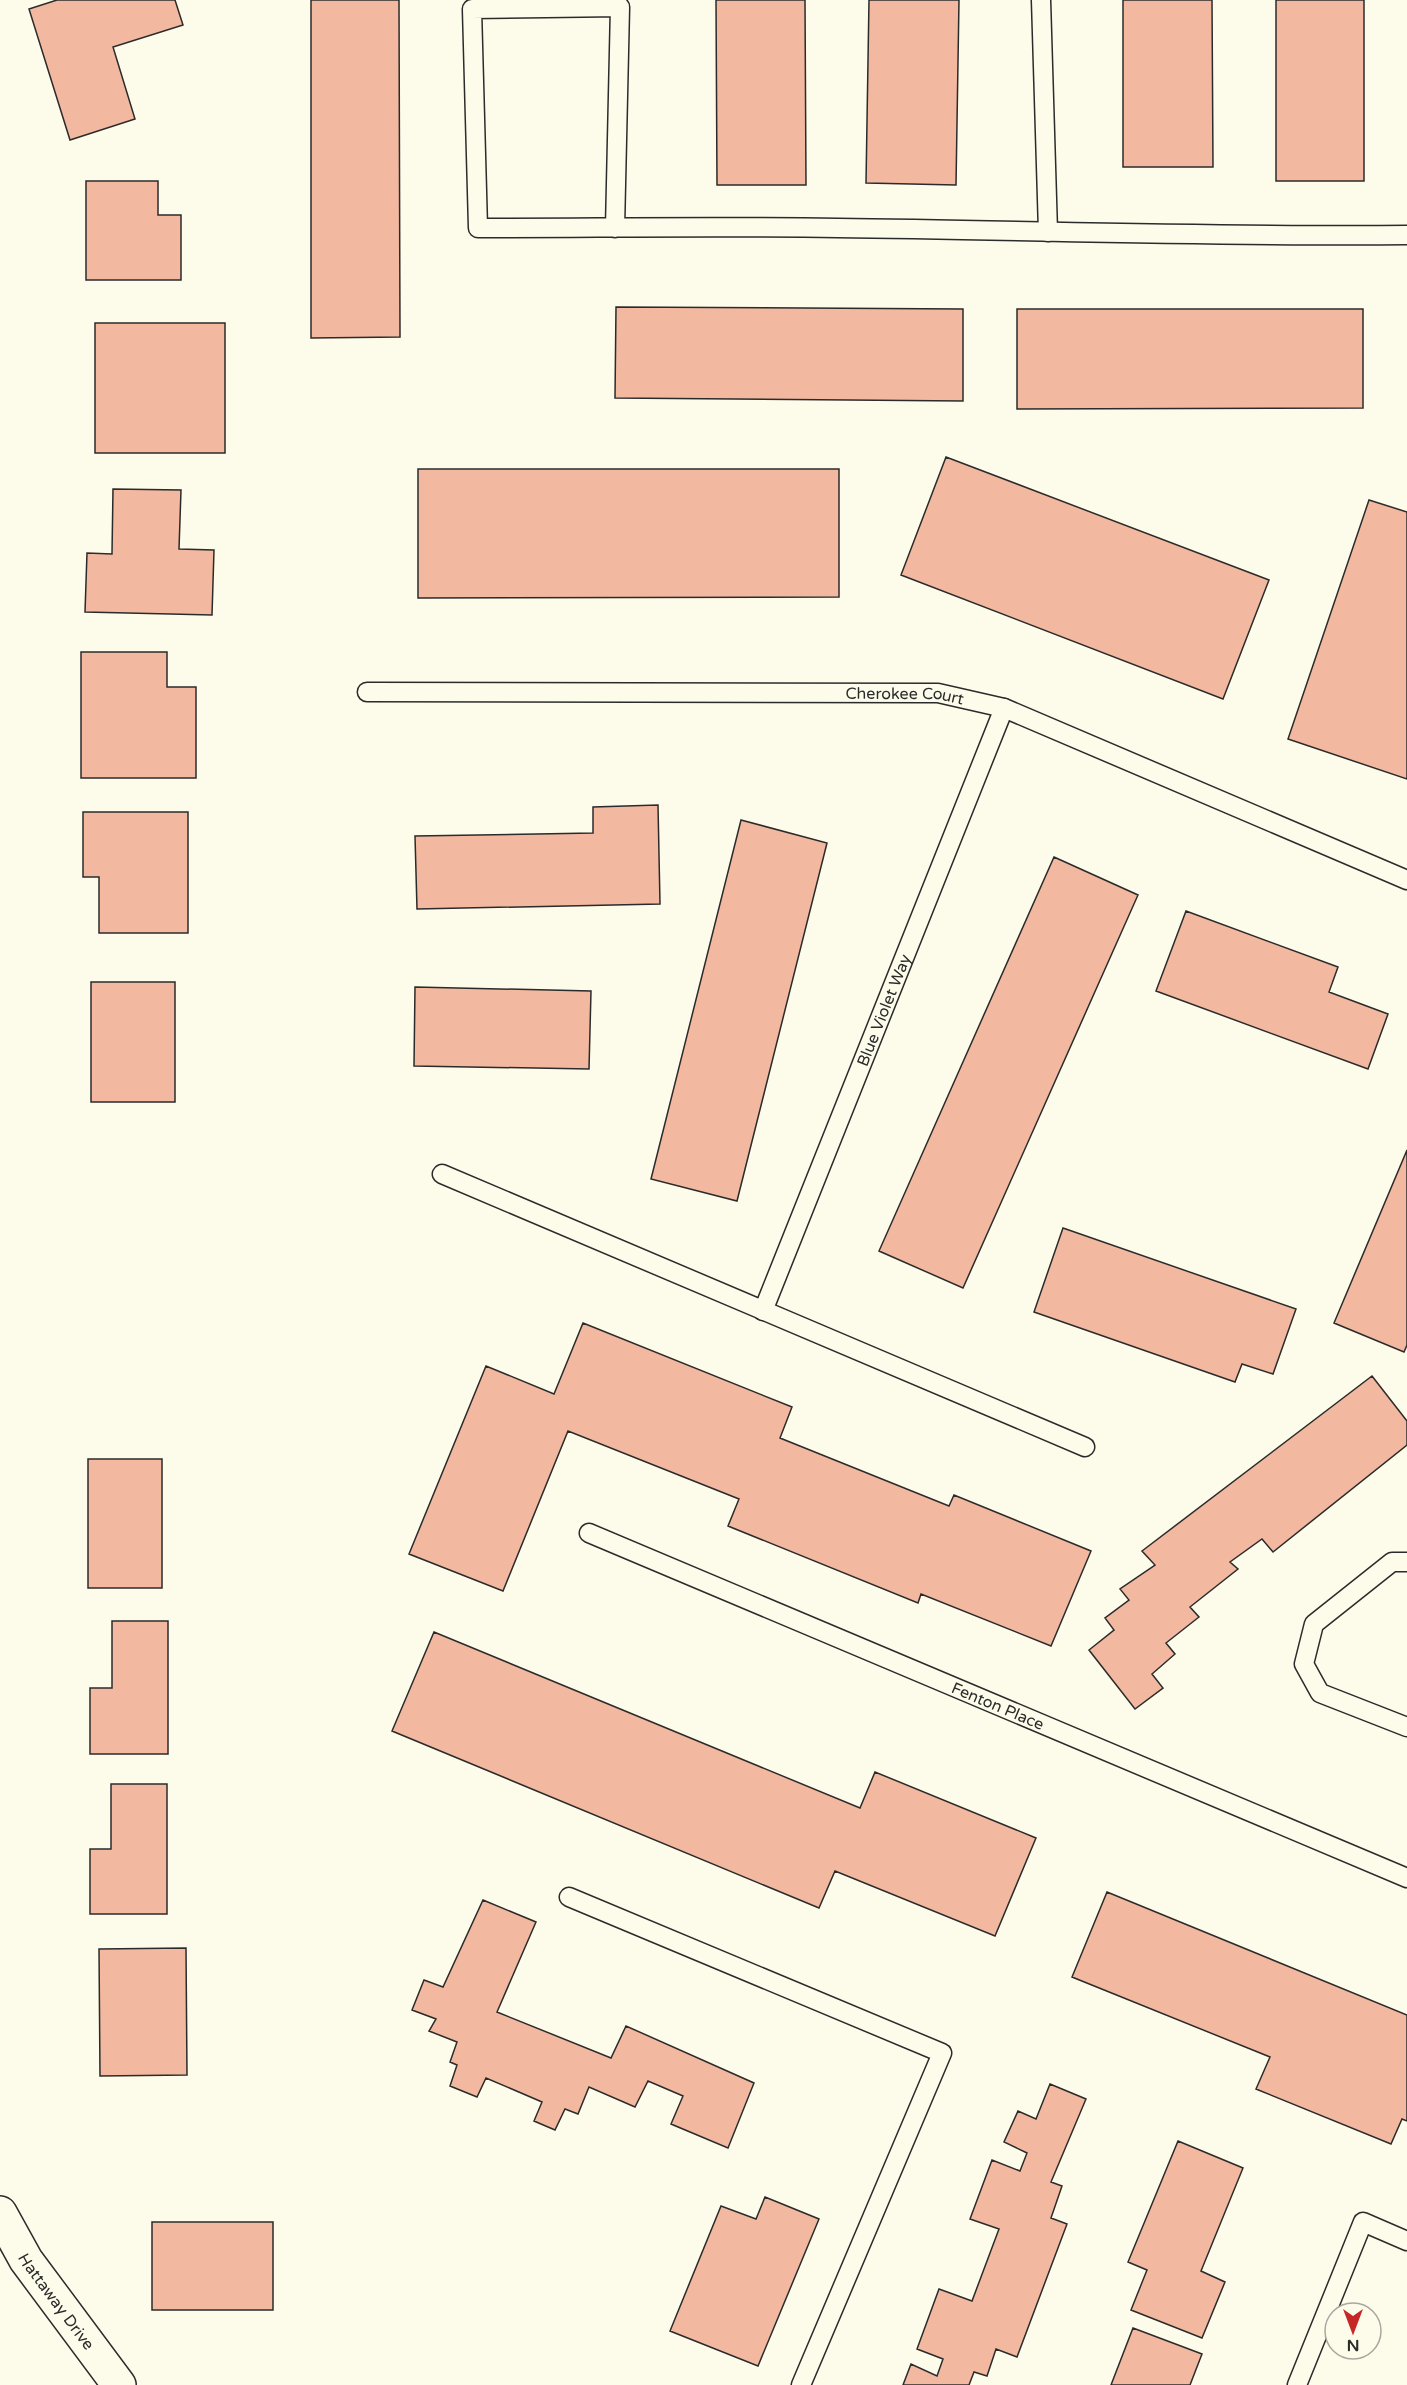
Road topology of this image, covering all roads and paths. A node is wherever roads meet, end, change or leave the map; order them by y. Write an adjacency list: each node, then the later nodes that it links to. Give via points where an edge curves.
1 (1041, 0): 3 (lane)
2 (615, 228): 2 (lane, via 478,228 472,9 620,7); 3 (lane)
3 (1048, 232): 4 (lane, via 1287,237)
4 (1407, 235)
5 (367, 692): 6 (lane, Cherokee Court, via 938,693)
6 (1004, 708): 7 (lane, Cherokee Court); 9 (lane, Blue Violet Way)
7 (1407, 880)
8 (442, 1174): 9 (lane)
9 (763, 1311): 10 (lane)
10 (1085, 1447)
11 (589, 1533): 14 (lane, Fenton Place)
12 (1407, 1562): 13 (lane, via 1392,1562 1314,1624 1304,1664 1320,1693)
13 (1407, 1727)
14 (1407, 1878)
15 (569, 1897): 19 (lane, via 942,2054)
16 (0, 2212): 18 (street, Hattaway Drive, via 26,2260)
17 (1407, 2241): 20 (lane, via 1363,2223)
18 (119, 2385)
19 (801, 2385)
20 (1297, 2385)

